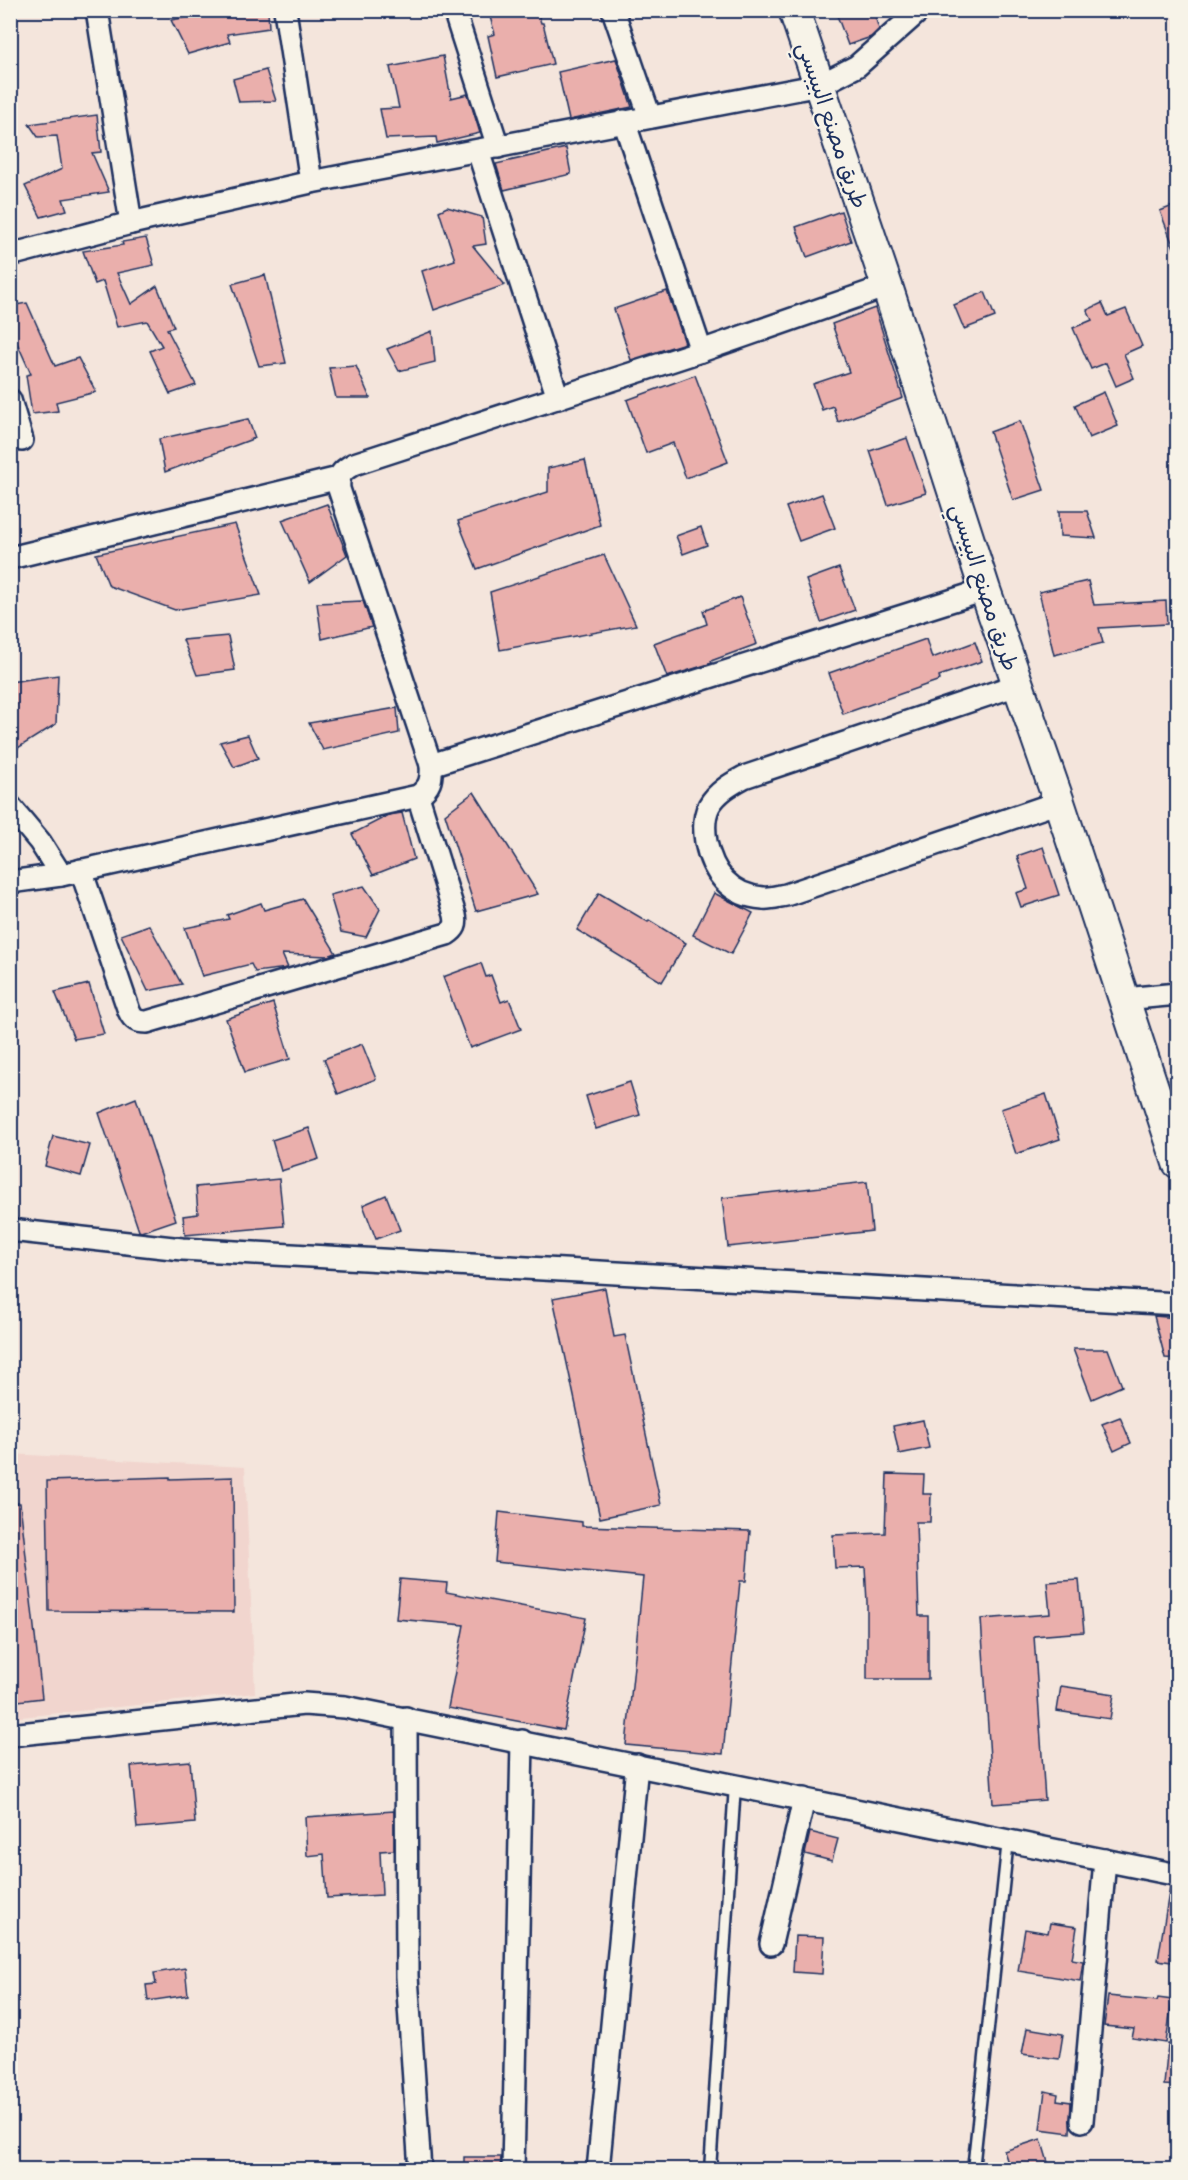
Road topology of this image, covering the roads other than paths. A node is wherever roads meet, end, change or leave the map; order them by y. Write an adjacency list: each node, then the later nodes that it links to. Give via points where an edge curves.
1 (97, 10): 12 (street)
2 (285, 10): 11 (street)
3 (453, 10): 10 (street)
4 (613, 10): 8 (street)
5 (794, 10): 7 (main road, طريق مصنع البيبسي)
6 (920, 10): 7 (street, via 857,66)
7 (820, 85): 8 (street); 14 (main road, طريق مصنع البيبسي)
8 (650, 117): 9 (street)
9 (624, 121): 10 (street); 15 (street)
10 (488, 149): 11 (street); 16 (street)
11 (311, 182): 12 (street)
12 (131, 223): 13 (street)
13 (10, 255)
14 (887, 286): 15 (street); 21 (main road, طريق مصنع البيبسي)
15 (701, 351): 16 (street)
16 (558, 398): 19 (street, via 354,464 343,470)
17 (10, 400): 18 (street)
18 (22, 440)
19 (339, 478): 20 (street); 23 (street, via 339,489)
20 (10, 558)
21 (985, 590): 22 (main road, طريق مصنع البيبسي); 23 (street)
22 (1017, 685): 25 (main road, طريق مصنع البيبسي); 25 (street, via 744,777 724,788 709,806 704,829 708,854 718,875 738,892 764,898 786,895)
23 (431, 765): 24 (street, via 428,789)
24 (418, 796): 27 (street); 27 (street, via 457,922 454,930 147,1022 132,1018)
25 (1059, 802): 30 (main road, طريق مصنع البيبسي)
26 (10, 806): 27 (street)
27 (71, 872): 28 (street)
28 (10, 882)
29 (1178, 994): 30 (street)
30 (1124, 999): 31 (main road, طريق مصنع البيبسي)
31 (1169, 1107): 32 (main road, طريق مصنع البيبسي)
32 (1178, 1163)
33 (10, 1230): 34 (street, via 182,1249)
34 (1178, 1304)
35 (406, 1718): 36 (street, via 304,1704); 37 (street); 46 (street, via 406,1976)
36 (10, 1735)
37 (522, 1741): 38 (street); 47 (street)
38 (637, 1765): 39 (street); 48 (street)
39 (735, 1785): 40 (street); 49 (lane)
40 (804, 1799): 41 (street); 44 (street)
41 (1008, 1840): 42 (street); 50 (lane)
42 (1105, 1860): 43 (street); 45 (street)
43 (1178, 1875)
44 (771, 1944)
45 (1082, 2121)
46 (420, 2169)
47 (513, 2169)
48 (598, 2169)
49 (710, 2169)
50 (973, 2169)

